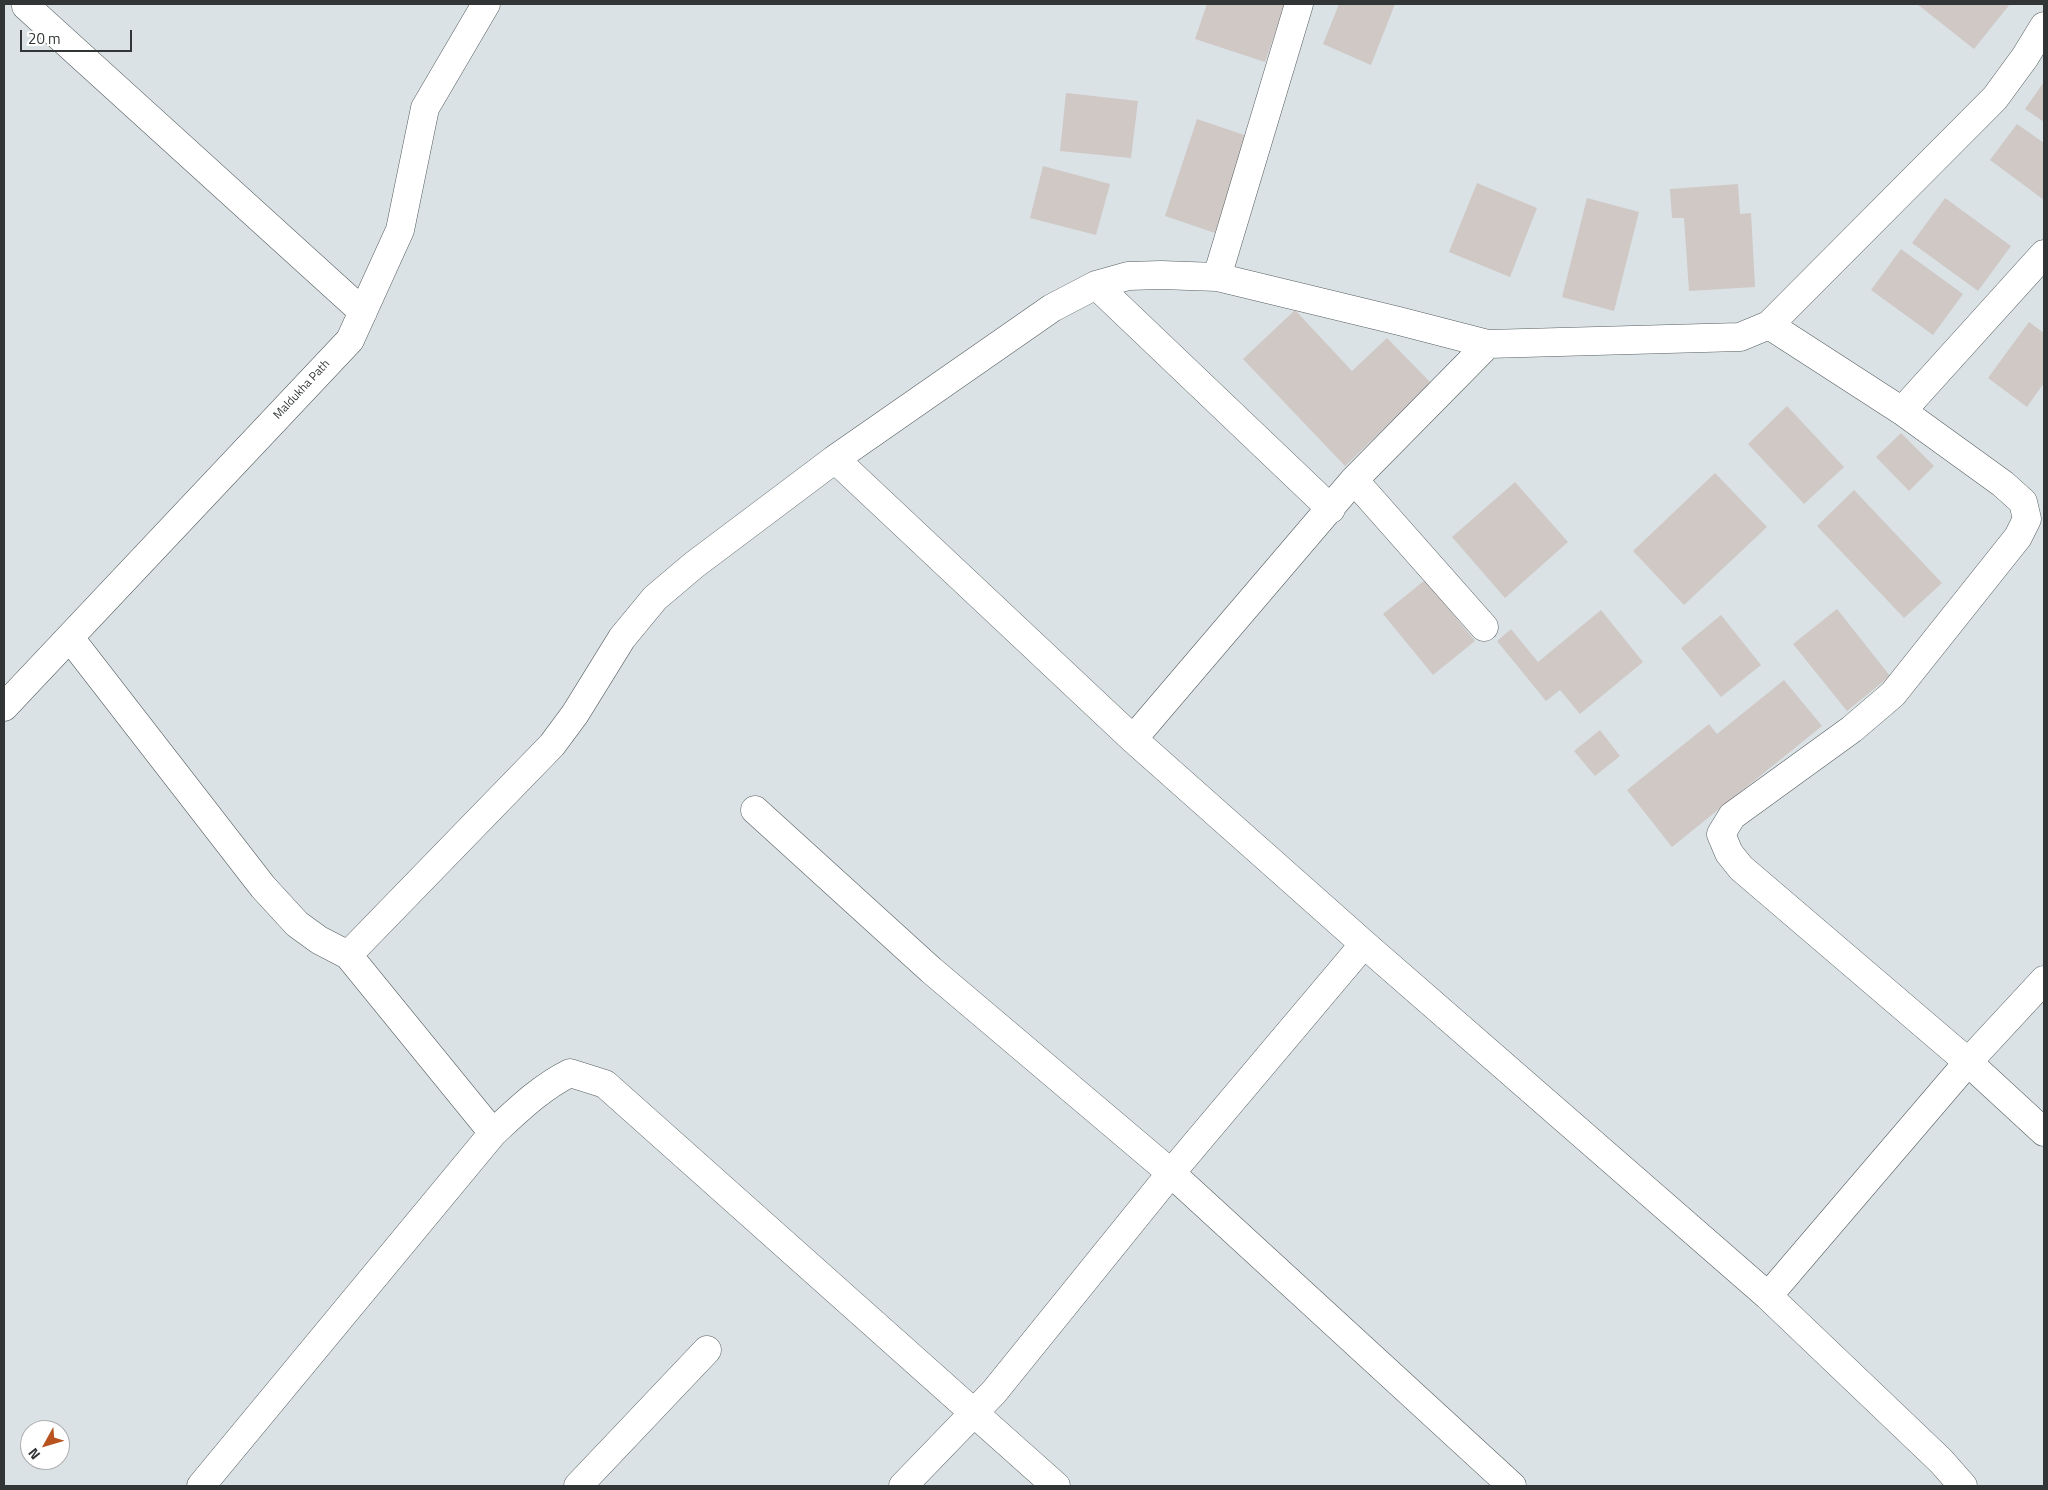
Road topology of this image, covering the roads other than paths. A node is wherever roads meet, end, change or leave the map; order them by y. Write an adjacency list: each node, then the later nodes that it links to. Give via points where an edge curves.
1 (486, 4): 8 (street, Maldukha Path, via 425,108 400,230)
2 (1299, 4): 6 (street)
3 (26, 6): 8 (street)
4 (2044, 26): 9 (street, via 1995,98)
5 (2044, 254): 11 (street)
6 (1217, 277): 7 (street, via 1128,276); 10 (street)
7 (1096, 285): 12 (street, via 1052,308); 14 (street)
8 (363, 312): 16 (street, Maldukha Path, via 350,340)
9 (1770, 325): 10 (street, via 1740,337); 11 (street)
10 (1488, 344): 13 (street)
11 (1902, 411): 23 (street, via 2023,502 2027,519 2018,537 1893,694 1852,729 1732,816 1722,834 1729,853 1741,868)
12 (835, 459): 18 (street); 21 (street, via 655,598 622,638 576,714 552,745)
13 (1354, 480): 14 (street); 15 (street)
14 (1331, 509): 18 (street)
15 (1484, 627)
16 (70, 638): 17 (street, Maldukha Path); 21 (street, via 263,887 296,924)
17 (4, 707)
18 (1133, 739): 20 (street)
19 (755, 810): 26 (street, via 931,970)
20 (1364, 944): 26 (street); 27 (street)
21 (348, 955): 25 (street)
22 (2044, 980): 23 (street)
23 (1968, 1062): 24 (street); 27 (street)
24 (2044, 1132)
25 (493, 1133): 29 (street, via 533,1096 570,1073 605,1084); 30 (street)
26 (1171, 1173): 29 (street); 34 (street)
27 (1768, 1296): 35 (street, via 1941,1461)
28 (707, 1350): 31 (street)
29 (974, 1413): 32 (street); 33 (street)
30 (201, 1486)
31 (578, 1486)
32 (903, 1486)
33 (1056, 1486)
34 (1512, 1486)
35 (1963, 1486)

